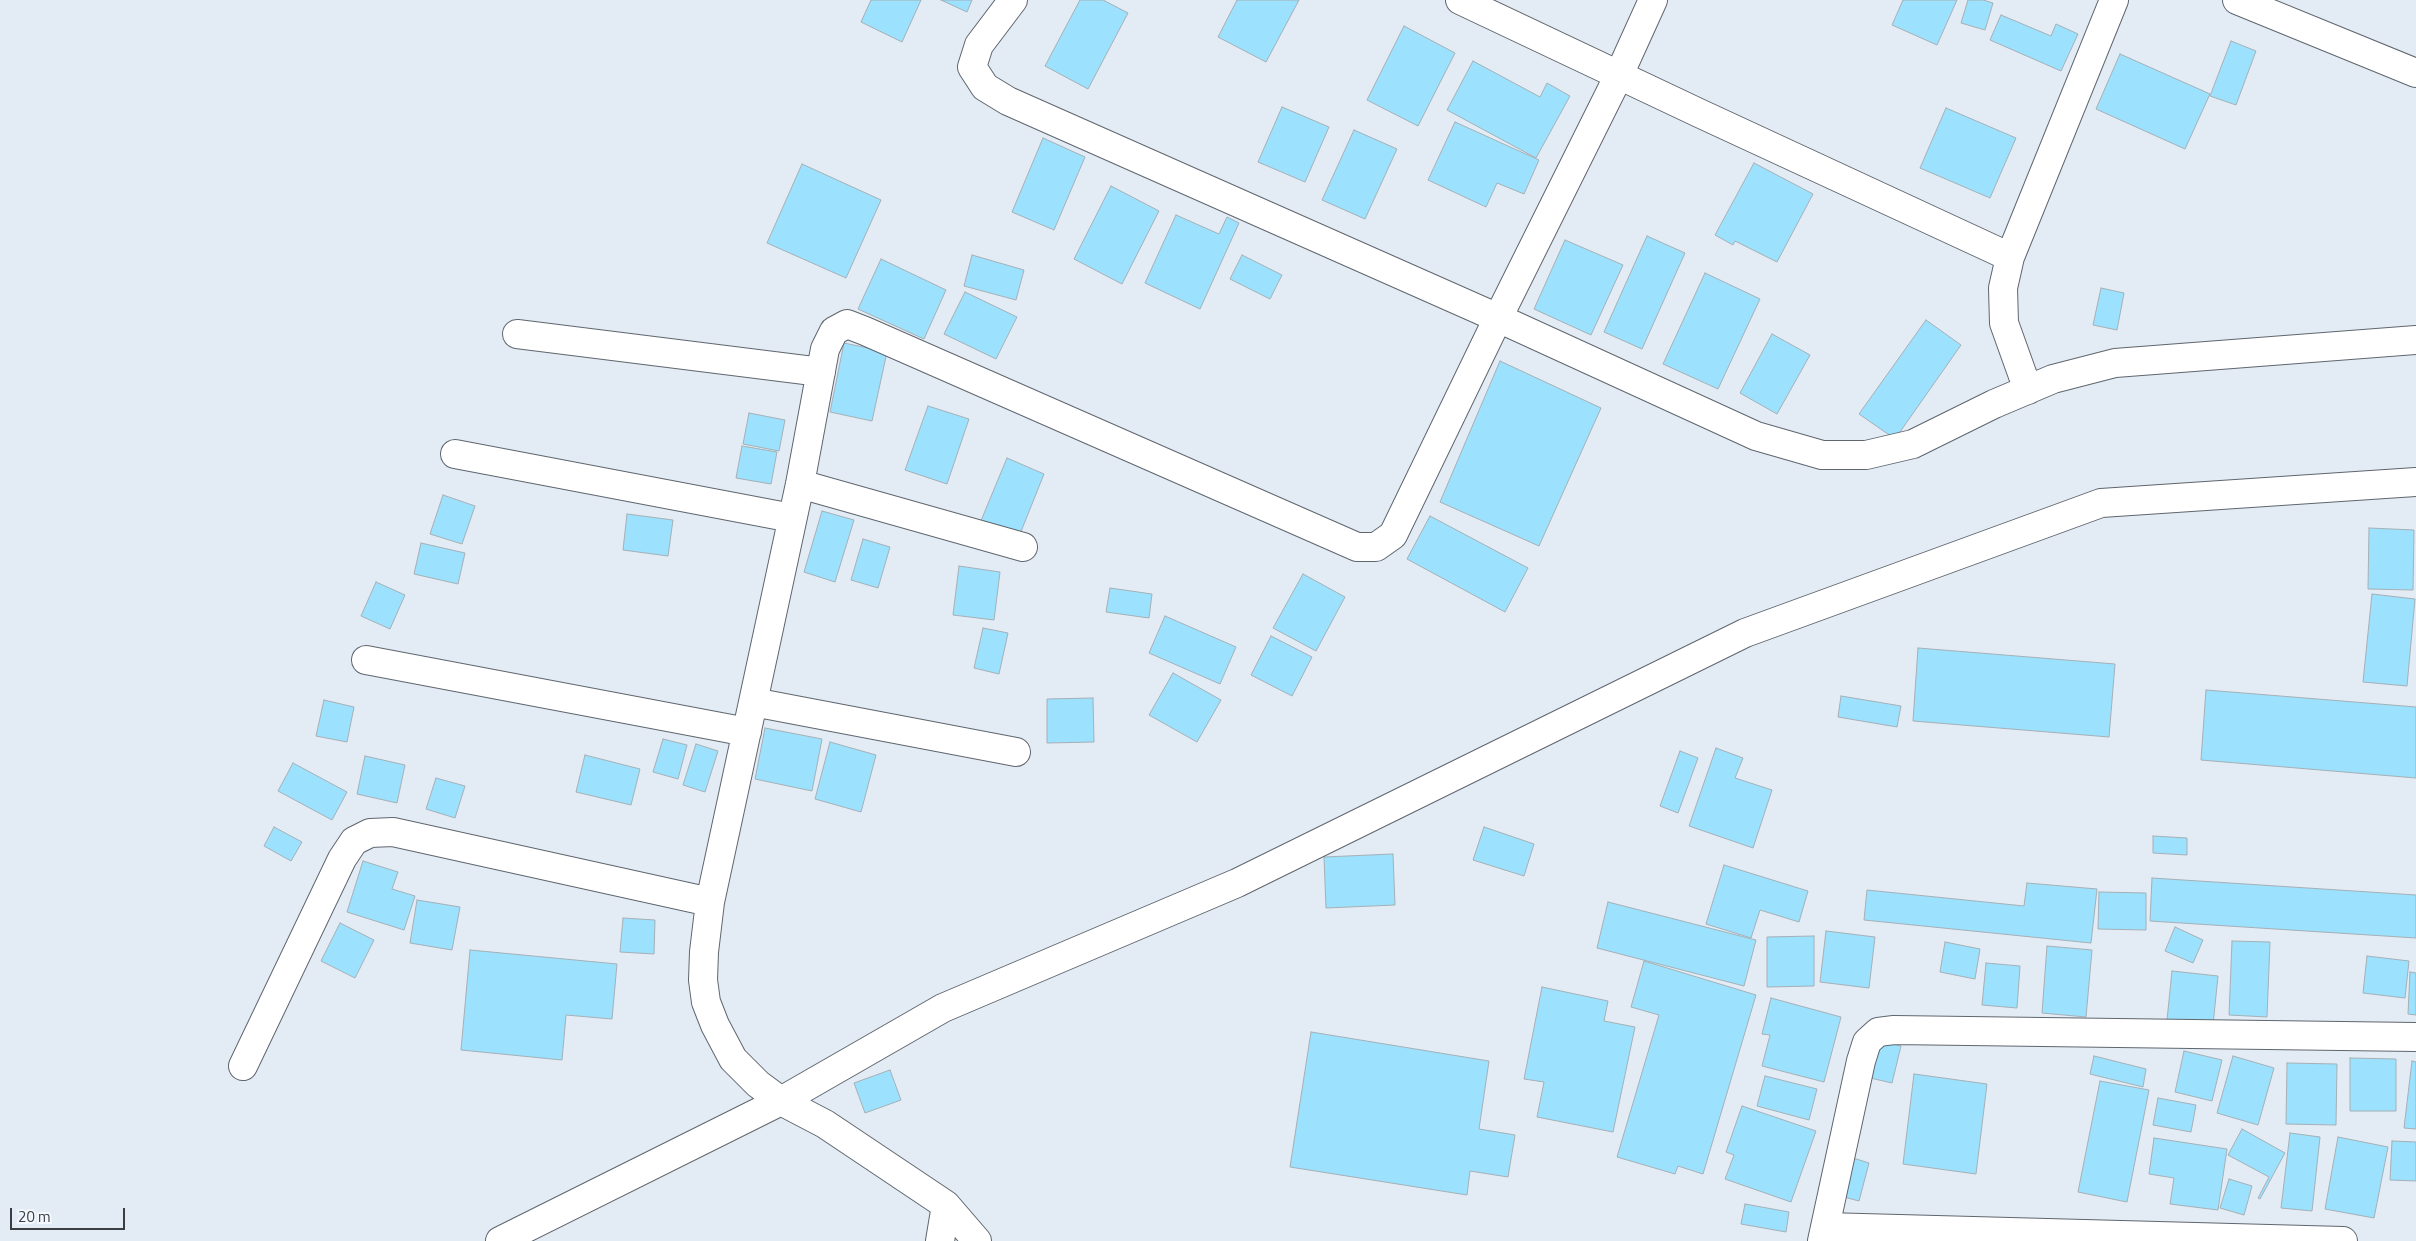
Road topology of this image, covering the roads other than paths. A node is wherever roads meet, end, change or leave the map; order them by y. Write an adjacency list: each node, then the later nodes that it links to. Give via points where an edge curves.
1 (1013, 0): 9 (street, via 980,45 972,67 985,87 1008,102)
2 (1460, 0): 7 (street)
3 (1653, 0): 7 (street)
4 (2114, 0): 8 (street)
5 (2237, 0): 6 (street)
6 (2416, 73)
7 (1619, 75): 8 (street); 9 (street)
8 (2010, 257): 13 (street, via 2003,288 2004,323)
9 (1498, 318): 12 (street, via 1394,535 1376,547 1357,547 847,324 834,331); 13 (street, via 1756,436 1822,455 1866,455 1912,444)
10 (517, 334): 12 (street)
11 (2416, 340): 13 (street, via 2115,363 2053,379)
12 (821, 372): 16 (street)
13 (2028, 390)
14 (454, 454): 17 (street)
15 (2416, 482): 26 (street, via 2101,503 1745,633 1237,883 943,1008)
16 (800, 484): 17 (street); 18 (street)
17 (792, 518): 20 (street)
18 (1023, 547)
19 (366, 660): 21 (street)
20 (753, 702): 21 (street); 22 (street)
21 (747, 732): 23 (street)
22 (1016, 752)
23 (710, 902): 25 (street, via 393,832 370,833 354,841 342,859); 26 (street, via 704,952 706,1002 733,1059 758,1084)
24 (2416, 1037): 28 (street, via 1878,1032 1867,1042 1861,1061)
25 (243, 1066)
26 (781, 1100): 27 (street, via 825,1124); 29 (street)
27 (946, 1205): 30 (street); 31 (street)
28 (1823, 1234): 32 (street)
29 (500, 1241)
30 (940, 1241)
31 (977, 1241)
32 (2343, 1241)

